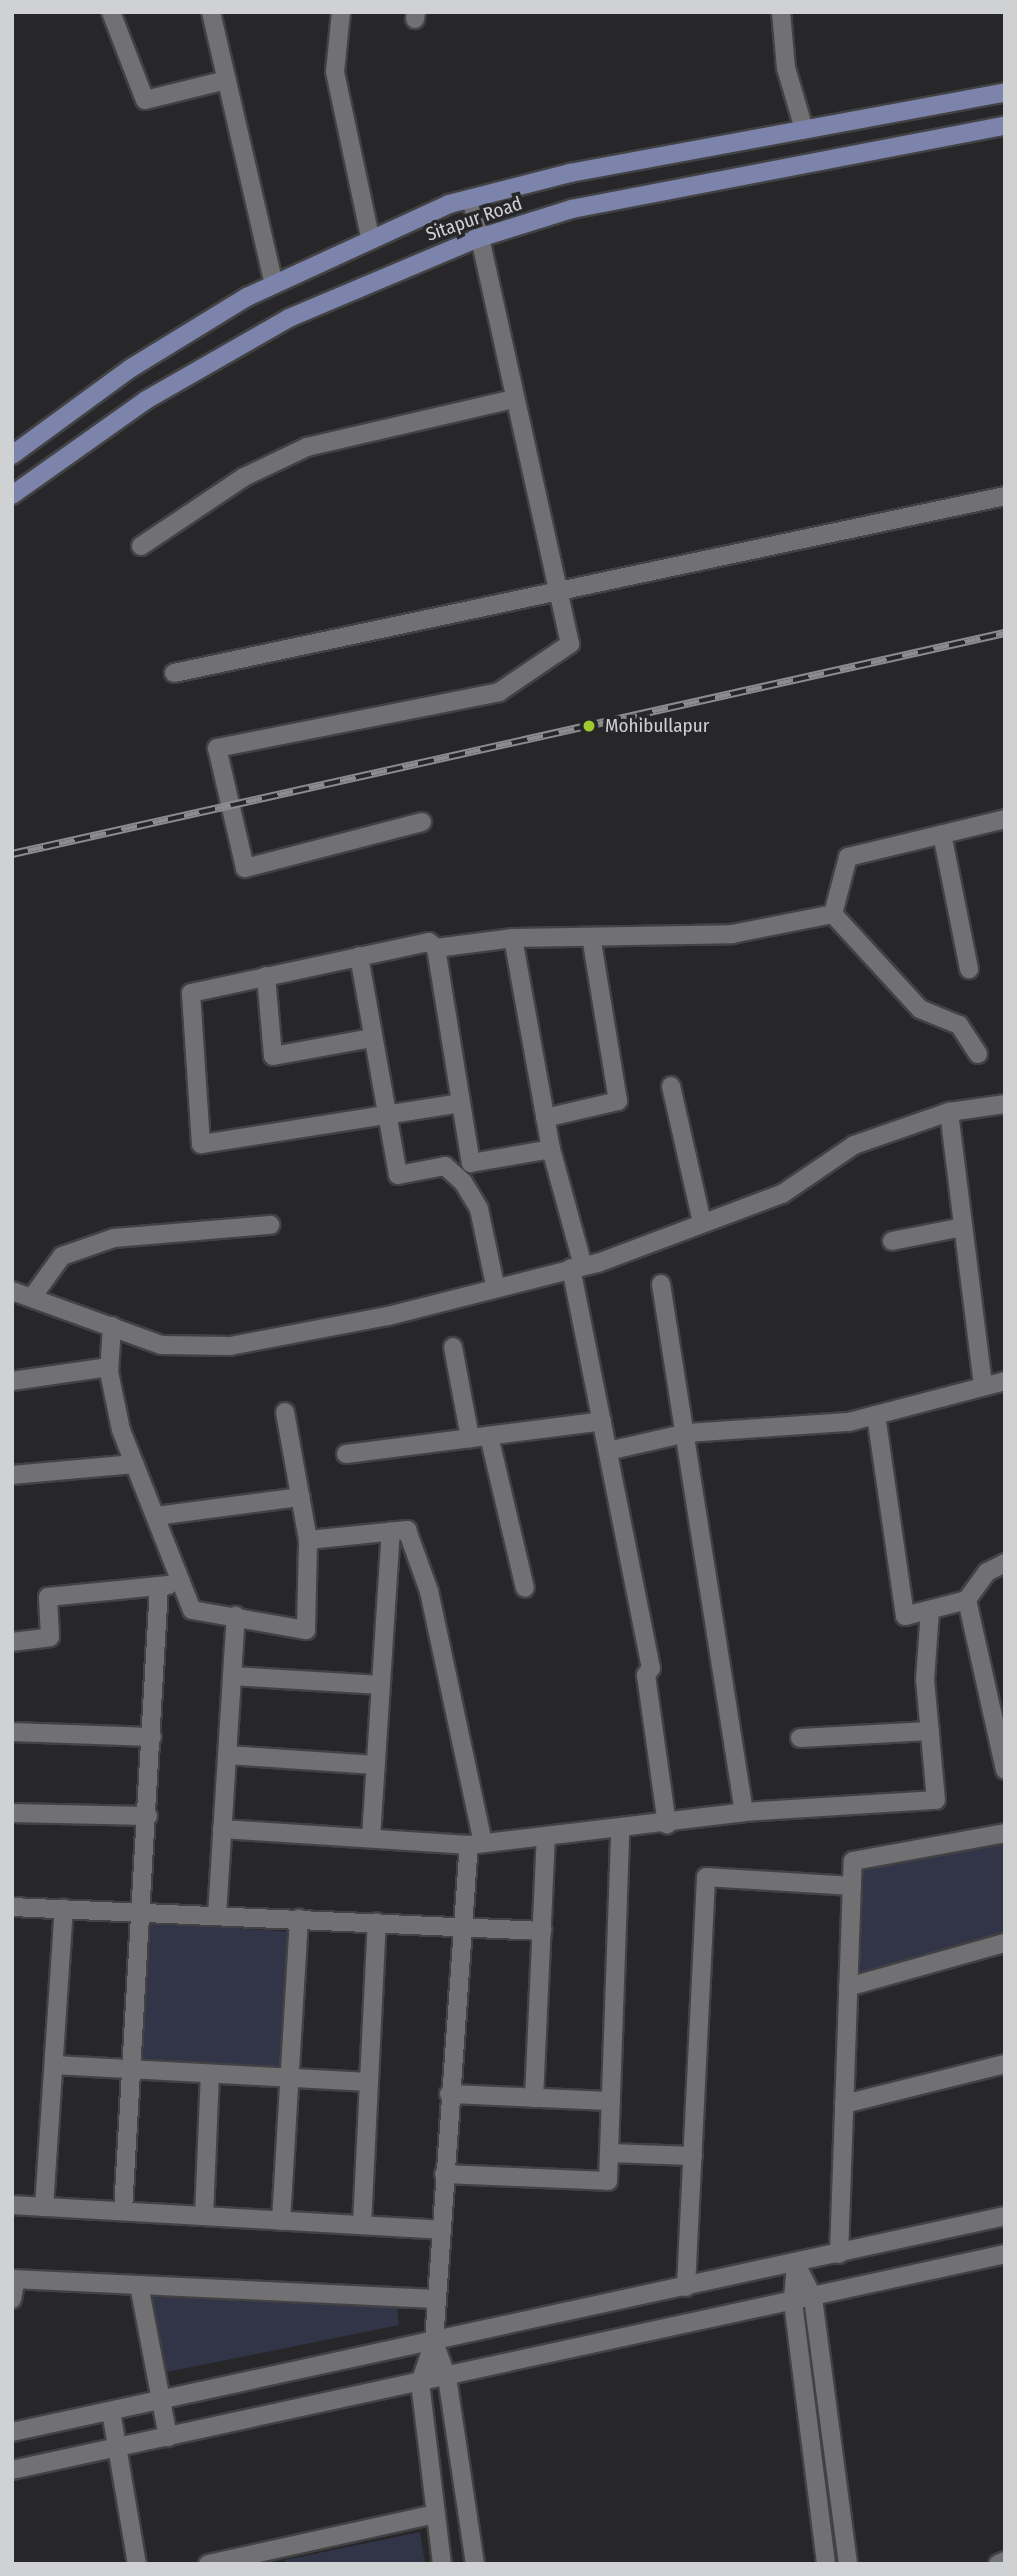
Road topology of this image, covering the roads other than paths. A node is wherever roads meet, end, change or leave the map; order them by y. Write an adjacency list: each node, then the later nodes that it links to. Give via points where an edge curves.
1 (111, 12): 5 (street, via 145,100)
2 (211, 12): 5 (street)
3 (341, 12): 10 (street, via 335,72)
4 (781, 12): 8 (street, via 786,68)
5 (227, 80): 12 (street)
6 (1005, 92): 8 (main road, Sitapur Road)
7 (1005, 126): 11 (main road, Sitapur Road, via 572,209)
8 (804, 129): 9 (main road, Sitapur Road, via 570,173)
9 (471, 199): 10 (main road, Sitapur Road); 11 (street)
10 (370, 237): 12 (main road, Sitapur Road)
11 (476, 239): 13 (street); 15 (main road, Sitapur Road, via 289,318 146,400)
12 (274, 284): 14 (main road, Sitapur Road, via 131,368)
13 (513, 400): 17 (street, via 307,447 244,477); 18 (street)
14 (12, 454)
15 (12, 495)
16 (1005, 496): 18 (street)
17 (141, 546)
18 (557, 589): 19 (street); 21 (street, via 570,644 499,692 217,748 245,868)
19 (174, 673)
20 (1005, 819): 22 (street)
21 (422, 822)
22 (942, 834): 23 (street, via 848,857); 28 (street)
23 (833, 914): 24 (street, via 732,934); 31 (street, via 920,1009 959,1025)
24 (591, 937): 25 (street); 37 (street, via 618,1101)
25 (513, 938): 26 (street); 37 (street)
26 (436, 948): 27 (street, via 429,942); 33 (street)
27 (359, 957): 29 (street); 30 (street)
28 (969, 969)
29 (266, 976): 30 (street, via 273,1056); 36 (street, via 191,993 201,1144)
30 (372, 1038): 36 (street)
31 (978, 1054)
32 (671, 1086): 39 (street)
33 (461, 1103): 36 (street); 38 (street, via 471,1163)
34 (1005, 1104): 35 (street)
35 (949, 1112): 39 (street, via 854,1145 782,1194); 41 (street)
36 (384, 1115): 45 (street, via 398,1175 445,1166 463,1182 479,1209)
37 (545, 1118): 38 (street)
38 (551, 1149): 43 (street)
39 (702, 1222): 43 (street)
40 (270, 1225): 47 (street, via 114,1238 62,1256)
41 (963, 1227): 42 (street); 53 (street)
42 (892, 1241)
43 (577, 1267): 45 (street); 56 (street)
44 (661, 1284): 57 (street)
45 (495, 1285): 48 (street, via 388,1316 230,1346 161,1345)
46 (12, 1291): 47 (street)
47 (33, 1296): 48 (street)
48 (111, 1326): 50 (street)
49 (453, 1347): 59 (street)
50 (109, 1367): 51 (street); 62 (street, via 121,1430)
51 (12, 1381)
52 (1005, 1381): 53 (street)
53 (983, 1386): 55 (street)
54 (285, 1412): 64 (street)
55 (876, 1415): 57 (street); 73 (street, via 905,1616)
56 (602, 1421): 58 (street); 60 (street)
57 (687, 1433): 60 (street); 85 (street)
58 (489, 1436): 59 (street); 71 (street)
59 (470, 1438): 61 (street)
60 (608, 1451): 88 (street, via 651,1668 646,1675)
61 (346, 1454)
62 (135, 1464): 63 (street); 65 (street)
63 (12, 1475)
64 (301, 1497): 65 (street); 67 (street)
65 (156, 1516): 69 (street)
66 (391, 1532): 67 (street); 77 (street); 94 (street, via 407,1530 429,1591)
67 (308, 1539): 74 (street, via 306,1630)
68 (1005, 1563): 72 (street, via 988,1572)
69 (182, 1584): 70 (street); 74 (street, via 192,1610)
70 (159, 1586): 75 (street, via 48,1597 50,1637); 80 (street)
71 (525, 1588)
72 (967, 1600): 73 (street); 84 (street)
73 (930, 1611): 78 (street)
74 (236, 1616): 76 (street)
75 (12, 1642)
76 (232, 1676): 77 (street); 82 (street)
77 (381, 1685): 83 (street)
78 (930, 1731): 81 (street); 85 (street, via 936,1800)
79 (12, 1732): 80 (street)
80 (152, 1737): 87 (street)
81 (800, 1738)
82 (227, 1755): 83 (street); 89 (street)
83 (375, 1765): 93 (street)
84 (1005, 1770)
85 (744, 1812): 88 (street)
86 (12, 1813): 87 (street)
87 (148, 1816): 98 (street)
88 (667, 1825): 90 (street)
89 (222, 1829): 93 (street); 99 (street)
90 (620, 1829): 92 (street); 114 (street)
91 (1005, 1833): 95 (street, via 853,1861)
92 (546, 1836): 94 (street); 103 (street)
93 (371, 1838): 94 (street)
94 (476, 1843): 102 (street)
95 (852, 1886): 105 (street); 117 (street, via 706,1877)
96 (12, 1907): 97 (street)
97 (64, 1909): 98 (street); 107 (street)
98 (143, 1912): 99 (street); 108 (street)
99 (217, 1916): 100 (street)
100 (299, 1919): 101 (street); 110 (street)
101 (377, 1922): 102 (street); 111 (street)
102 (459, 1926): 103 (street); 112 (street)
103 (542, 1931): 113 (street)
104 (1005, 1943): 105 (street)
105 (848, 1987): 115 (street)
106 (1005, 2064): 115 (street)
107 (54, 2065): 108 (street); 120 (street)
108 (132, 2070): 109 (street); 121 (street)
109 (210, 2074): 110 (street); 122 (street)
110 (289, 2078): 111 (street); 124 (street)
111 (369, 2082): 125 (street)
112 (449, 2094): 113 (street); 118 (street)
113 (534, 2098): 114 (street)
114 (611, 2101): 116 (street)
115 (844, 2104): 127 (street)
116 (609, 2153): 117 (street); 118 (street, via 608,2181)
117 (692, 2156): 132 (street)
118 (443, 2174): 126 (street)
119 (12, 2205): 120 (street)
120 (44, 2207): 121 (street)
121 (123, 2211): 122 (street)
122 (204, 2216): 124 (street)
123 (1005, 2216): 127 (street)
124 (281, 2221): 125 (street)
125 (362, 2225): 126 (street)
126 (440, 2230): 135 (street)
127 (839, 2254): 129 (street)
128 (1005, 2254): 133 (street)
129 (796, 2264): 132 (street); 133 (street); 136 (street)
130 (14, 2279): 131 (street); 134 (street)
131 (139, 2285): 135 (street); 140 (street)
132 (687, 2287): 137 (street)
133 (813, 2298): 136 (street); 154 (street)
134 (12, 2299)
135 (436, 2299): 137 (street)
136 (793, 2302): 138 (street); 153 (street)
137 (433, 2342): 138 (street); 139 (street); 140 (street)
138 (447, 2377): 139 (street); 152 (street)
139 (420, 2382): 143 (street); 146 (street)
140 (161, 2400): 141 (street); 143 (street)
141 (111, 2411): 142 (street); 144 (street)
142 (12, 2432)
143 (168, 2437): 144 (street)
144 (117, 2448): 145 (street); 149 (street)
145 (12, 2470)
146 (436, 2514): 147 (street); 151 (street)
147 (269, 2557): 150 (street)
148 (1005, 2561): 155 (street)
149 (137, 2564)
150 (208, 2564)
151 (442, 2564)
152 (475, 2564)
153 (825, 2564)
154 (848, 2564)
155 (998, 2564)

